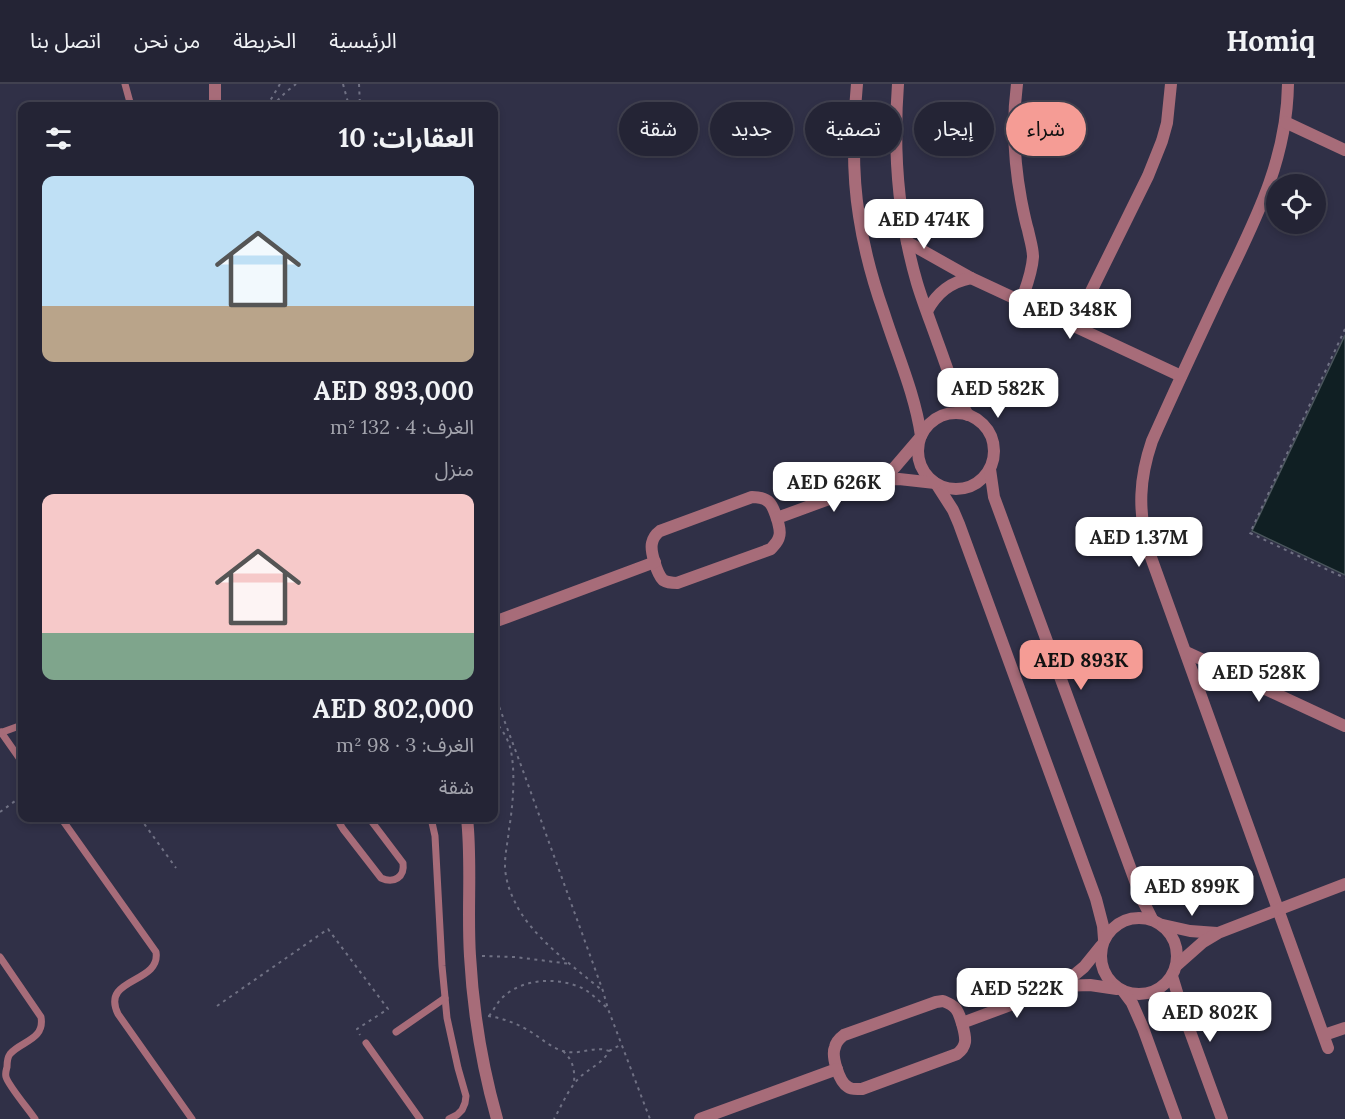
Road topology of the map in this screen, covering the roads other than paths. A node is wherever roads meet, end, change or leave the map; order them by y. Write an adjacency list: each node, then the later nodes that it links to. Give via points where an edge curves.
1 (125, 84): 8 (lane)
2 (215, 84): 9 (street)
3 (857, 84): 19 (street, via 854,164 859,215 869,265 916,410)
4 (898, 84): 12 (street, via 896,155)
5 (1017, 84): 14 (street, via 1015,153 1032,246 1032,265)
6 (1171, 84): 16 (street, via 1162,141)
7 (1288, 84): 10 (street)
8 (130, 102)
9 (215, 102)
10 (1286, 122): 11 (street); 17 (street, via 1260,210)
11 (1345, 150)
12 (907, 242): 13 (street); 15 (street)
13 (970, 278): 14 (street); 15 (street, via 937,295)
14 (1021, 302): 16 (street)
15 (927, 311): 18 (street)
16 (1074, 326): 17 (street)
17 (1181, 376): 26 (street, via 1147,456 1141,503 1148,549)
18 (968, 415): 19 (street, via 940,416); 20 (street, via 978,419 992,437 994,459)
19 (920, 437): 21 (street); 22 (street, via 920,464)
20 (990, 469): 22 (street, via 966,489 951,490); 38 (street, via 996,503 1141,897)
21 (881, 480): 22 (street); 23 (street)
22 (935, 484): 40 (street, via 953,510 963,535 1096,899)
23 (777, 519): 24 (street, via 779,537 771,549 677,583 661,578); 24 (street, via 774,507 765,499 752,497 660,531 651,547)
24 (655, 562): 25 (street)
25 (498, 621)
26 (1186, 652): 28 (street); 37 (street)
27 (18, 726): 29 (lane)
28 (1345, 726)
29 (1, 732): 30 (lane)
30 (18, 756)
31 (65, 822): 54 (lane, via 156,952 156,964 121,988 115,1008)
32 (340, 822): 33 (lane, via 381,878 398,879 403,863)
33 (372, 822)
34 (432, 822): 45 (lane)
35 (467, 822): 57 (street, via 470,956 476,1017)
36 (1345, 884): 37 (street)
37 (1278, 909): 39 (street); 49 (street)
38 (1157, 922): 39 (street, via 1190,931); 40 (street, via 1138,917 1125,920 1113,927); 42 (street, via 1171,933 1176,943)
39 (1218, 933): 42 (street)
40 (1103, 942): 43 (street, via 1084,968); 44 (street, via 1103,970)
41 (0, 957): 53 (lane, via 41,1017 39,1032 11,1053 6,1072 8,1081)
42 (1174, 971): 44 (street, via 1163,986 1150,993); 60 (street, via 1184,1015)
43 (1061, 987): 44 (street); 46 (street)
44 (1121, 990): 59 (street, via 1132,1003 1143,1028)
45 (445, 998): 48 (lane); 56 (lane, via 466,1096 462,1110)
46 (962, 1023): 52 (street, via 966,1040 957,1054 862,1089 848,1088); 52 (street, via 954,1007 936,1002 851,1032 838,1040 835,1047)
47 (1345, 1028): 49 (street)
48 (396, 1032)
49 (1324, 1035): 51 (street)
50 (366, 1043): 55 (lane)
51 (1328, 1048)
52 (837, 1069): 58 (street)
53 (35, 1119)
54 (192, 1119)
55 (420, 1119)
56 (449, 1119)
57 (497, 1119)
58 (700, 1119)
59 (1176, 1119)
60 (1222, 1119)

